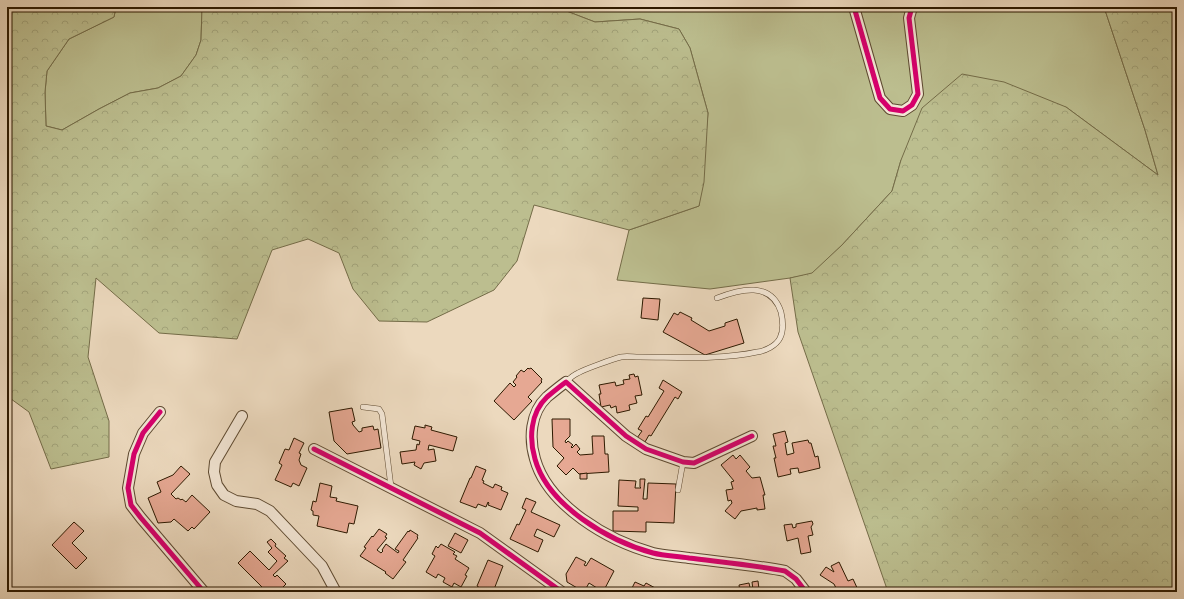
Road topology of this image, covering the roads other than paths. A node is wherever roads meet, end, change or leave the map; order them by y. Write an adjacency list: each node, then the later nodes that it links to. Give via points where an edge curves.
1 (854, 7): 2 (street, via 880,98 890,109 903,111 912,105 918,94 909,18)
2 (912, 7)
3 (717, 298): 4 (lane, via 733,292 753,290 762,290 772,296 782,317 783,330 779,340 770,348 758,352 729,356 621,357 578,373)
4 (566, 382): 10 (street, via 626,436 646,449); 16 (street, via 546,398 537,410 531,430 531,447 537,468 548,487 567,507 591,525 622,542 654,553 786,571)
5 (363, 408): 11 (lane, via 379,409 382,414)
6 (160, 412): 13 (street, via 144,433 134,454 128,488 131,504)
7 (242, 416): 14 (street, via 215,462 217,485 224,495 236,501 257,504 270,511 322,566)
8 (752, 436): 10 (street, via 694,463)
9 (314, 449): 11 (street)
10 (683, 462): 12 (lane)
11 (390, 487): 15 (street, via 480,533)
12 (678, 490)
13 (204, 592)
14 (336, 592)
15 (562, 592)
16 (806, 592)

